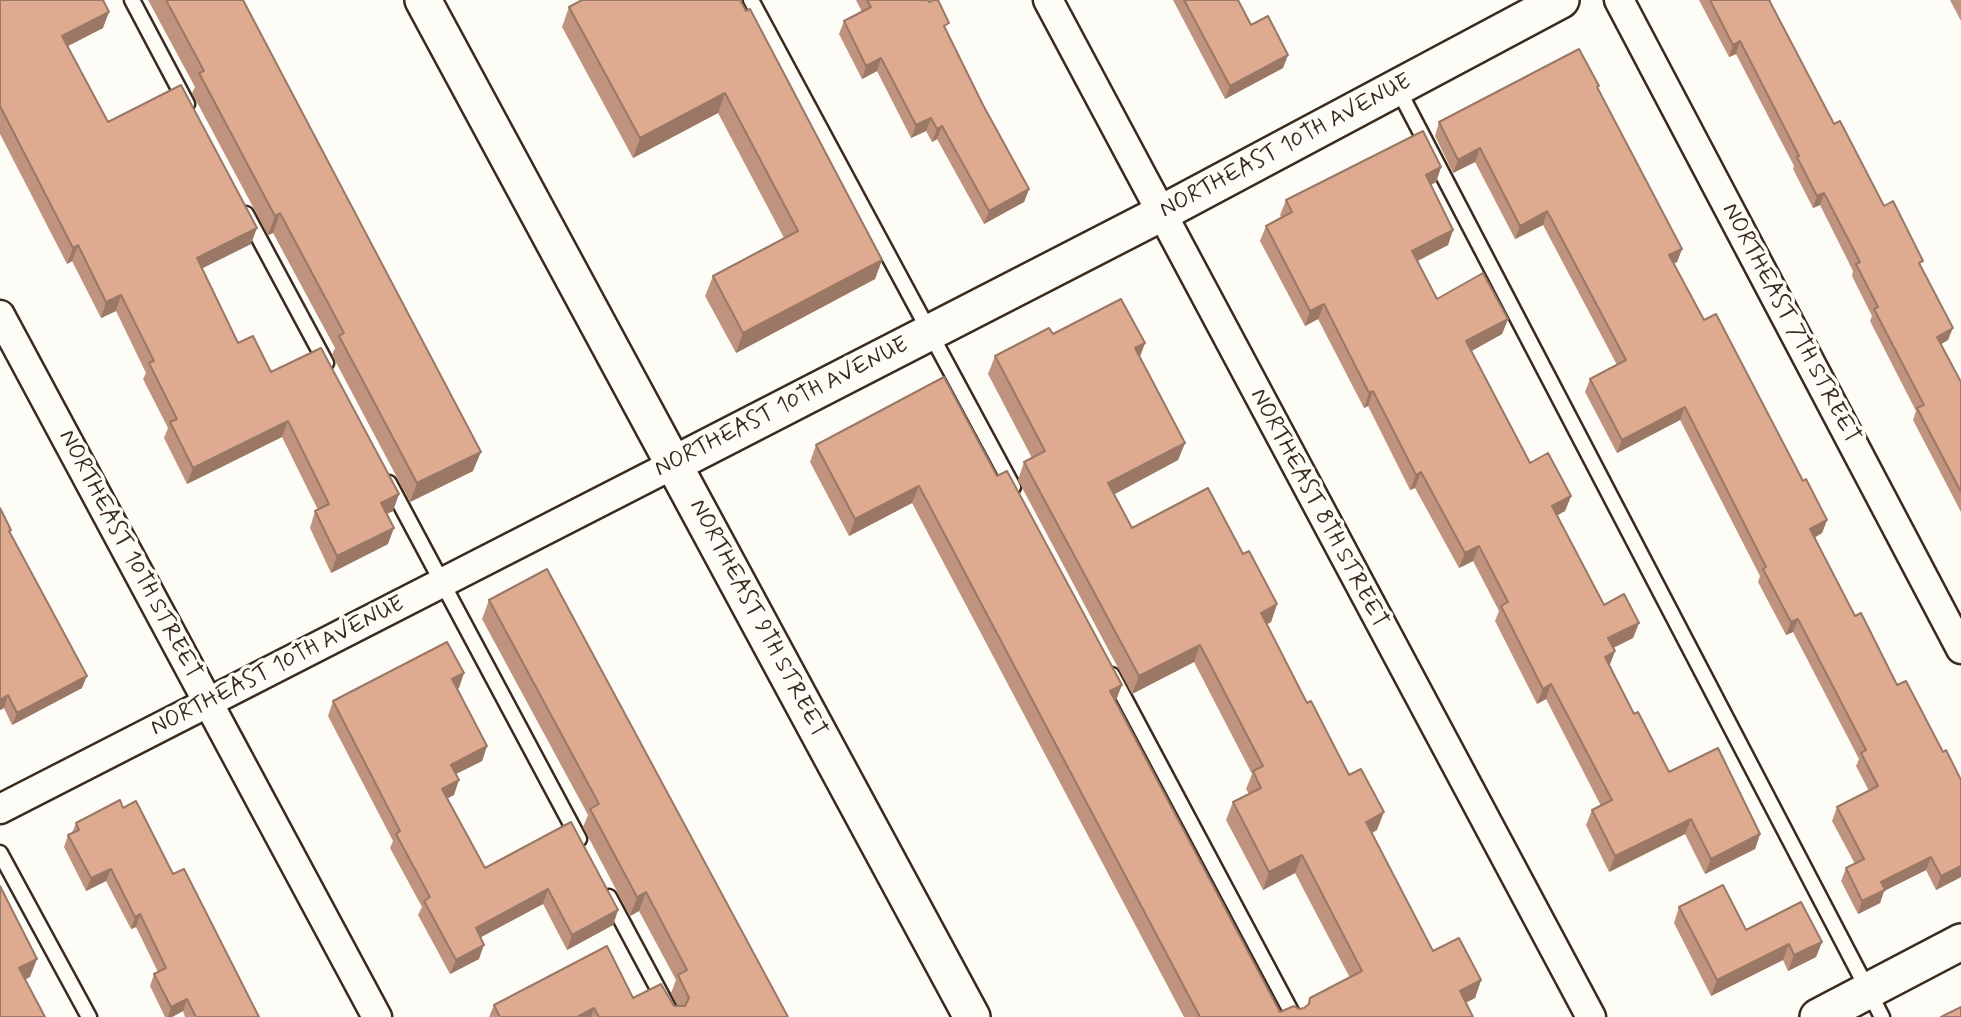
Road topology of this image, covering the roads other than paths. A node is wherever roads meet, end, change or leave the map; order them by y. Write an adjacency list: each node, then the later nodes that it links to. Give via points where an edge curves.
1 (132, 0): 8 (lane)
2 (423, 0): 14 (street, NORTHEAST 9TH STREET)
3 (751, 0): 12 (lane)
4 (1048, 0): 10 (street, NORTHEAST 8TH STREET)
5 (1561, 0): 7 (street, NORTHEAST 10TH AVENUE)
6 (1619, 0): 18 (street, NORTHEAST 7TH STREET)
7 (1397, 88): 10 (street, NORTHEAST 10TH AVENUE); 26 (lane)
8 (197, 121)
9 (242, 206): 13 (lane)
10 (1160, 214): 12 (street, NORTHEAST 10TH AVENUE); 32 (street, NORTHEAST 8TH STREET)
11 (0, 315): 20 (street, NORTHEAST 10TH STREET)
12 (930, 332): 14 (street, NORTHEAST 10TH AVENUE); 16 (lane)
13 (332, 376)
14 (674, 464): 17 (street, NORTHEAST 10TH AVENUE); 30 (street, NORTHEAST 9TH STREET)
15 (384, 473): 17 (lane)
16 (1021, 503)
17 (443, 582): 20 (street, NORTHEAST 10TH AVENUE); 22 (lane)
18 (1961, 649)
19 (1105, 662): 31 (lane)
20 (209, 703): 21 (street, NORTHEAST 10TH AVENUE); 28 (street, NORTHEAST 10TH STREET)
21 (0, 808)
22 (583, 848)
23 (0, 853): 27 (lane)
24 (603, 884): 29 (lane)
25 (1961, 942): 26 (street)
26 (1875, 1004): 33 (street)
27 (89, 1017)
28 (377, 1017)
29 (673, 1017)
30 (972, 1017)
31 (1294, 1017)
32 (1591, 1017)
33 (1818, 1017)

